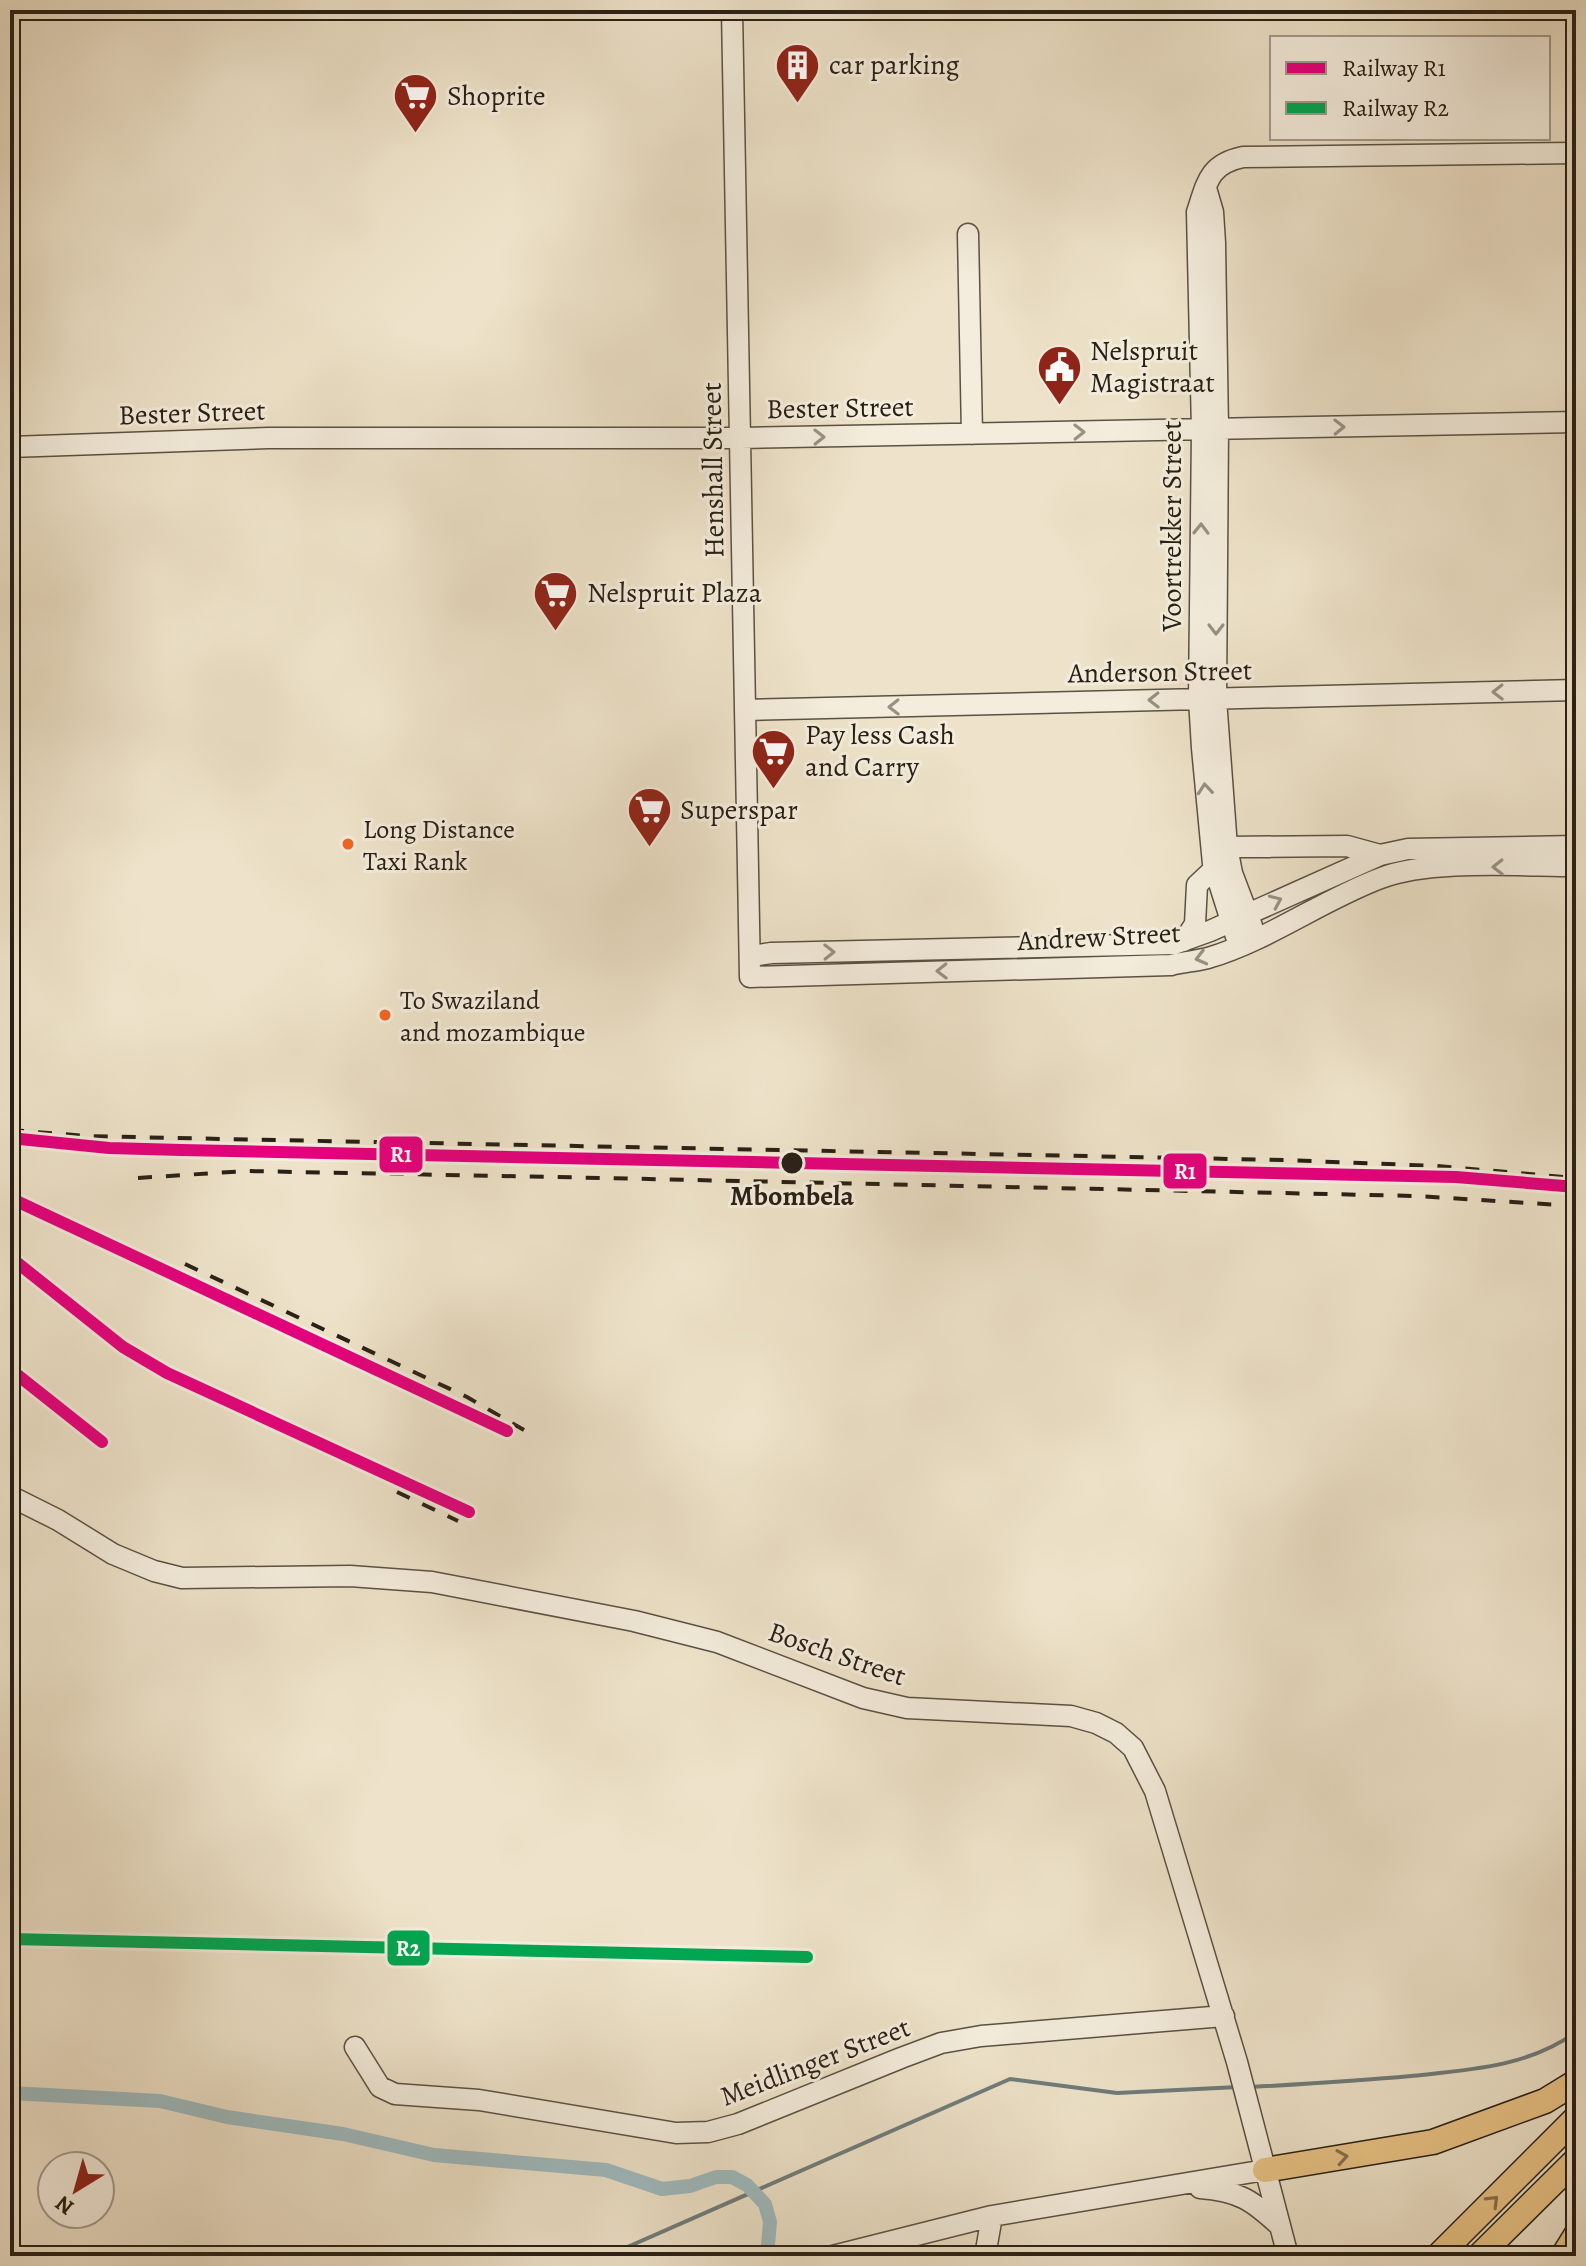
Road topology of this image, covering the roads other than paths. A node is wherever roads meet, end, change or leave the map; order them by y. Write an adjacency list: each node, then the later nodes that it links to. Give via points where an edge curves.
1 (732, 10): 7 (street, Henshall Street)
2 (1576, 153): 5 (street, Voortrekker Street, via 1243,157 1220,164 1197,212)
3 (968, 234): 6 (street)
4 (1576, 422): 5 (street, Bester Street, one-way to 4)
5 (1210, 430): 6 (street, Bester Street, one-way to 5); 10 (street, Voortrekker Street)
6 (972, 434): 7 (street, Bester Street, one-way to 6)
7 (741, 438): 8 (street, Bester Street, via 284,438); 11 (street, Henshall Street)
8 (10, 447)
9 (1576, 690): 10 (street, Anderson Street, one-way to 10)
10 (1207, 699): 11 (street, Anderson Street, one-way to 11); 13 (street, Voortrekker Street); 16 (street, Voortrekker Street, one-way to 10)
11 (746, 710): 20 (street, Henshall Street)
12 (1576, 846): 14 (street, Andrew Street, via 1408,849)
13 (1227, 847): 14 (street, via 1347,846); 17 (street, Voortrekker Street)
14 (1380, 855): 17 (street, Andrew Street, one-way to 14)
15 (1576, 866): 19 (street, Andrew Street, one-way to 19, via 1406,870)
16 (1214, 869): 17 (street, Voortrekker Street); 18 (street, via 1197,885 1195,924)
17 (1238, 917): 18 (street, Andrew Street); 19 (street, Voortrekker Street)
18 (1184, 941): 20 (street, Andrew Street, one-way to 18)
19 (1248, 942): 21 (street, Andrew Street, one-way to 21, via 1171,965)
20 (752, 956): 21 (street, Henshall Street)
21 (750, 977)
22 (10, 1496): 23 (street, Bosch Street, via 113,1554 182,1578 350,1576 432,1582 717,1642 863,1698 907,1708 1071,1716 1096,1723 1133,1748 1155,1791)
23 (1224, 2016): 24 (street, Meidlinger Street, via 941,2043 708,2132 676,2133 479,2100 395,2094 380,2087); 28 (street, Bosch Street)
24 (355, 2047)
25 (1576, 2082): 28 (main road, one-way to 25, via 1433,2142 1545,2101)
26 (1576, 2118): 36 (main road, one-way to 26)
27 (1576, 2160): 37 (main road)
28 (1265, 2170): 29 (street); 31 (street, Bosch Street)
29 (1168, 2186): 30 (street); 31 (street, via 1240,2194)
30 (992, 2216): 33 (street); 34 (street)
31 (1280, 2226): 35 (street, Bosch Street)
32 (1576, 2235): 38 (main road)
33 (833, 2256)
34 (985, 2256)
35 (1288, 2256)
36 (1438, 2256)
37 (1479, 2256)
38 (1563, 2256)

